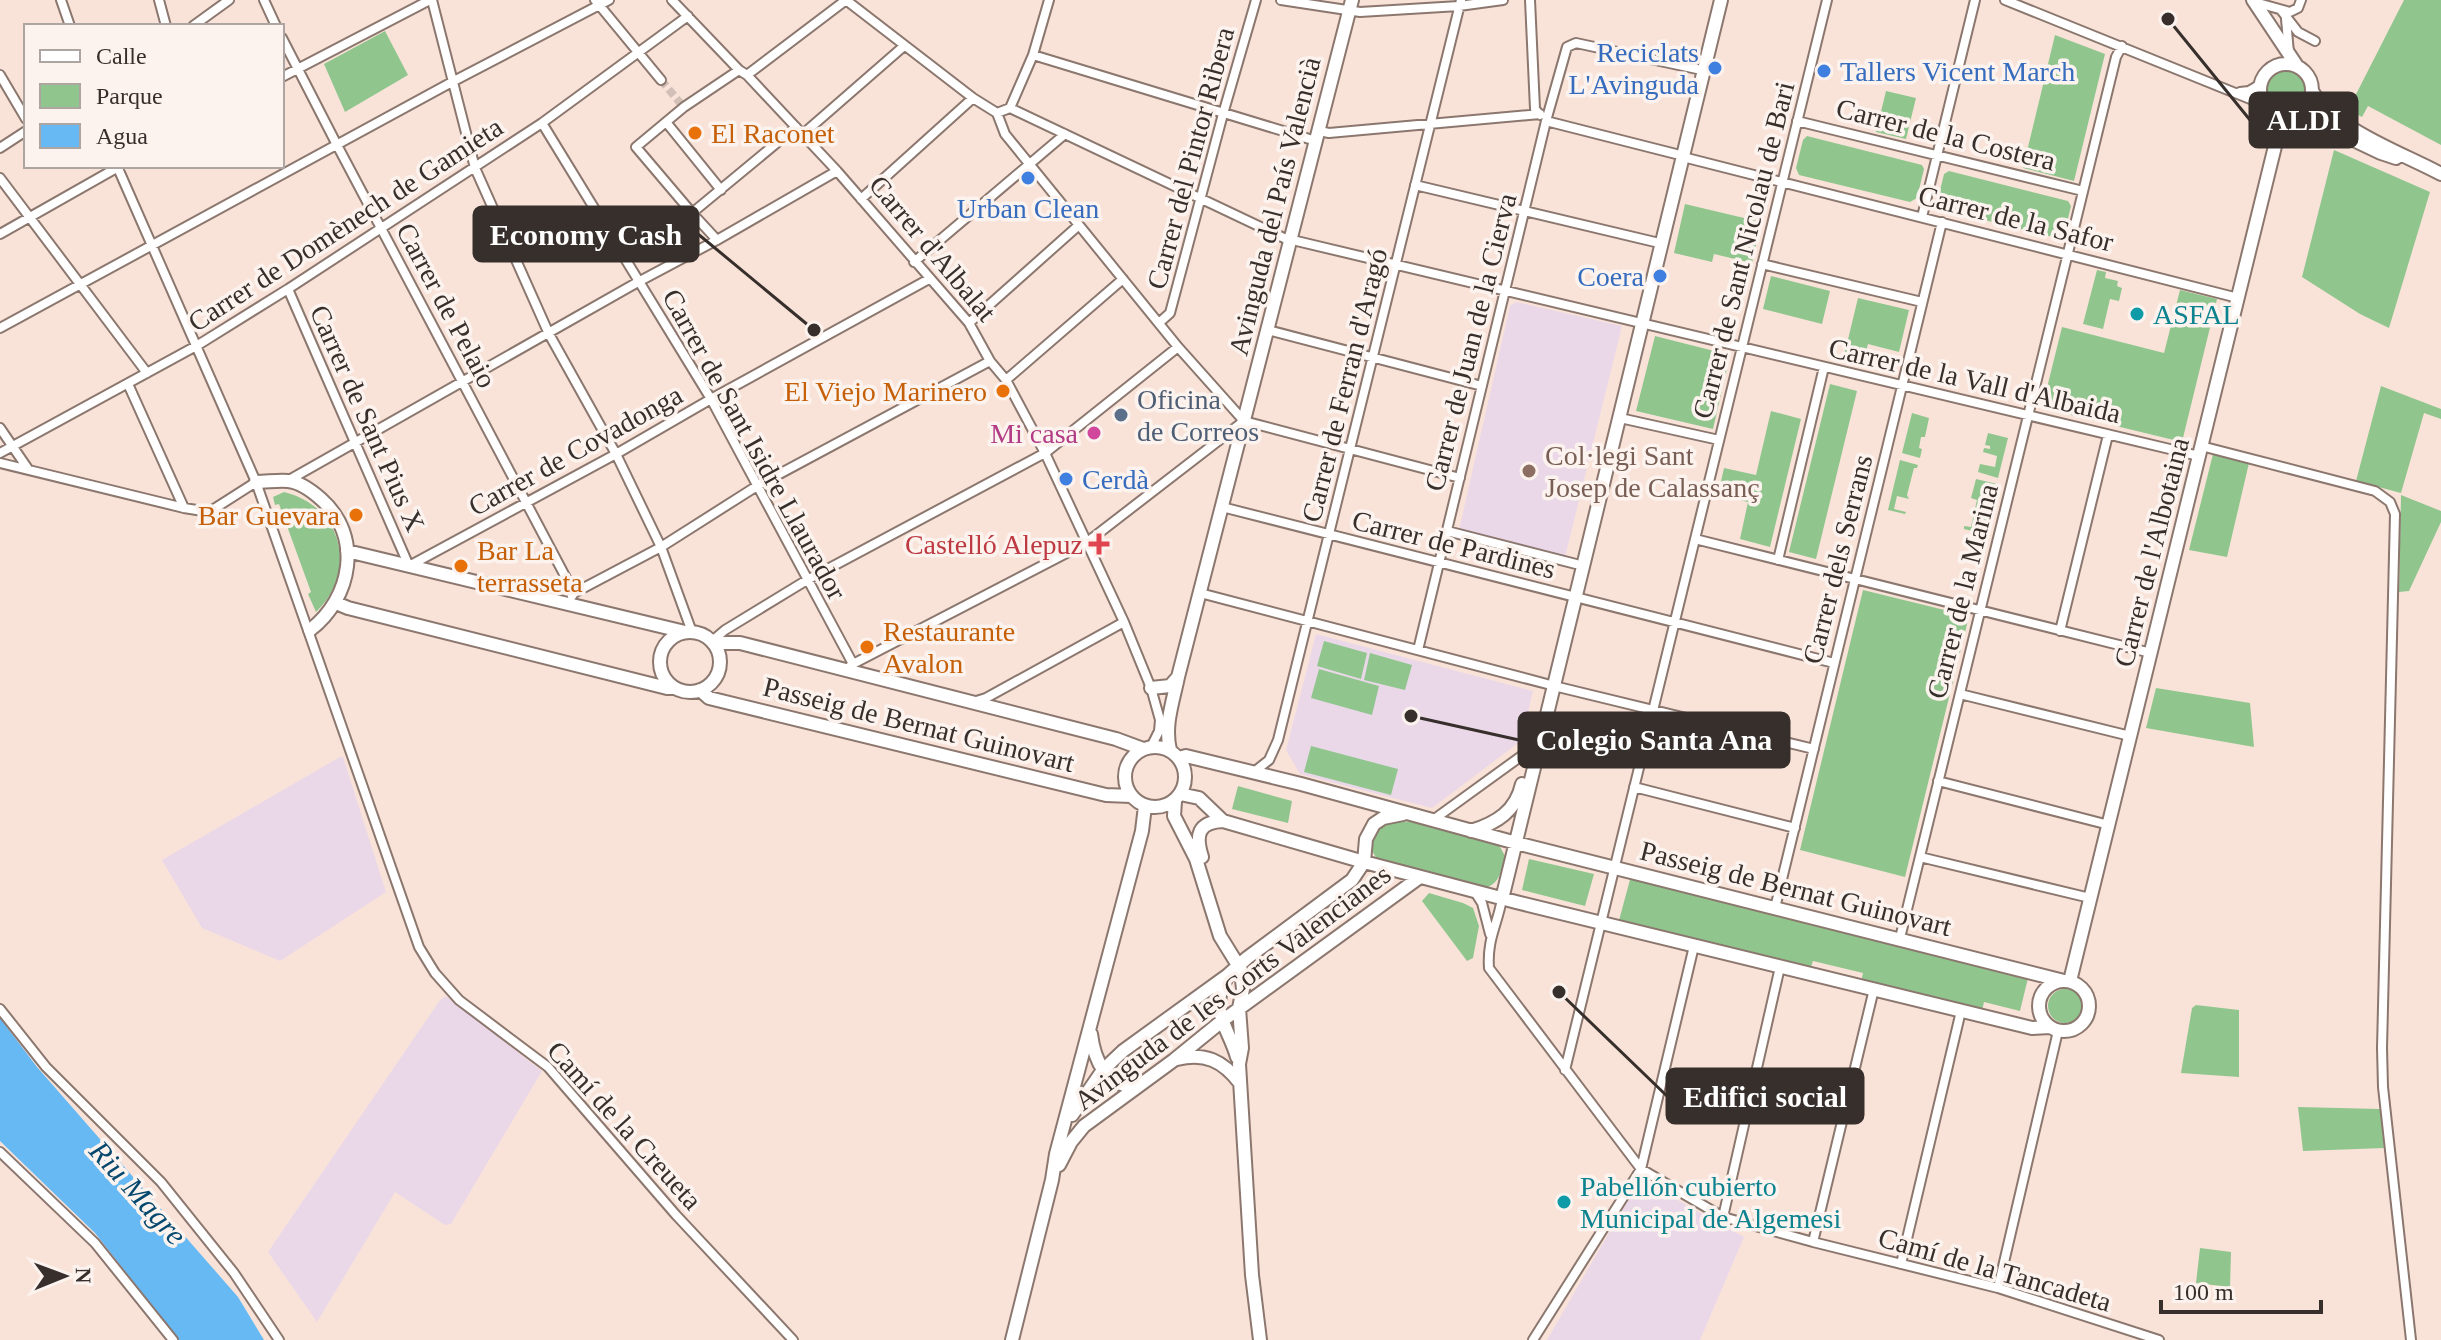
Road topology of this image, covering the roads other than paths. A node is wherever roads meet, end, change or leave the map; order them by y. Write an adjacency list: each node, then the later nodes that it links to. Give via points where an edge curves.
1 (61, 0): 26 (street)
2 (159, 0): 27 (street)
3 (229, 0): 28 (street)
4 (264, 0): 29 (street)
5 (431, 0): 41 (street); 47 (street)
6 (609, 0): 21 (street)
7 (672, 0): 25 (street, Carrer d'Albalat)
8 (846, 0): 34 (street); 43 (street)
9 (1049, 0): 38 (street)
10 (1256, 0): 55 (street, Carrer del Pintor Ribera)
11 (1281, 0): 23 (street)
12 (1503, 0): 22 (street)
13 (1530, 0): 58 (street, via 1535,109)
14 (1713, 0): 42 (street)
15 (1721, 0): 70 (street)
16 (1827, 0): 59 (street, Carrer de Sant Nicolau de Bari)
17 (1975, 0): 71 (street)
18 (2005, 0): 35 (street)
19 (2301, 0): 24 (street, via 2295,10)
20 (2254, 1): 24 (street); 30 (street)
21 (597, 3): 37 (street); 47 (street)
22 (1460, 3): 23 (street); 62 (street, Carrer de Ferran d'Aragó)
23 (1350, 6): 67 (street, Avinguda del País Valencià)
24 (2283, 13): 31 (street); 36 (street)
25 (688, 16): 37 (street, Carrer de Domènech de Gamieta); 43 (street, Carrer d'Albalat)
26 (69, 24)
27 (165, 24)
28 (196, 24)
29 (275, 24)
30 (2272, 29): 36 (street); 39 (street)
31 (2298, 32): 32 (street); 36 (street, via 2291,34)
32 (2315, 41)
33 (284, 42): 41 (street, Carrer de Pelaio)
34 (904, 46): 51 (street); 63 (street)
35 (2122, 46): 50 (street); 82 (street, Carrer de la Marina)
36 (2289, 47): 40 (street)
37 (638, 54): 46 (street); 61 (street, Carrer de Domènech de Gamieta)
38 (1033, 55): 52 (street); 55 (street, Carrer de la Safor)
39 (2275, 66): 40 (street); 48 (street)
40 (2297, 66): 49 (street, via 2309,76)
41 (297, 68): 45 (street); 68 (street, Carrer de Pelaio)
42 (1697, 69): 58 (street, Carrer de Juan de la Cierva, via 1568,45); 70 (street)
43 (743, 73): 60 (street, via 682,106); 63 (street, Carrer d'Albalat)
44 (0, 75): 57 (street)
45 (284, 76)
46 (661, 80)
47 (452, 82): 68 (street); 75 (street)
48 (2261, 84): 50 (street); 53 (street)
49 (2312, 91): 56 (street, via 2308,104); 77 (street, via 2348,125)
50 (2235, 92): 53 (street)
51 (973, 98): 54 (street); 83 (street)
52 (1010, 108): 54 (street); 65 (street, Carrer de la Vall d'Albaida)
53 (2269, 108): 56 (street); 66 (street, Carrer de l'Albotaina)
54 (997, 113): 72 (street, via 1005,134)
55 (1223, 114): 67 (street, Carrer de la Safor); 84 (street, Carrer del Pintor Ribera)
56 (2294, 114): 66 (street, Carrer de l'Albotaina); 77 (street)
57 (24, 116)
58 (1543, 118): 62 (street, Carrer de la Safor); 70 (street, Carrer de la Safor); 85 (street, Carrer de Juan de la Cierva)
59 (1797, 121): 71 (street, Carrer de la Costera); 79 (street, Carrer de Sant Nicolau de Bari)
60 (666, 122): 81 (street); 86 (street, via 636,147)
61 (542, 123): 75 (street, Carrer de Domènech de Gamieta); 103 (street, Carrer de Sant Isidre Llaurador)
62 (1430, 125): 67 (street, Carrer de la Safor); 80 (street, Carrer de Ferran d'Aragó)
63 (800, 130): 76 (street, Carrer d'Albalat); 81 (street)
64 (24, 132): 69 (street)
65 (1065, 134): 72 (street); 84 (street, Carrer de la Vall d'Albaida)
66 (2278, 134): 107 (street, Carrer de l'Albotaina)
67 (1317, 136): 94 (street, Avinguda del País Valencià)
68 (337, 145): 91 (street, Carrer de Pelaio); 96 (street)
69 (0, 148)
70 (1680, 155): 79 (street, Carrer de la Safor); 95 (street); 111 (street)
71 (1937, 155): 82 (street, Carrer de la Costera); 88 (street)
72 (1029, 164): 90 (street); 98 (street)
73 (116, 168): 87 (street)
74 (118, 168): 96 (street, Camí de la Creueta)
75 (475, 168): 91 (street, Carrer de Domènech de Gamieta); 114 (street)
76 (837, 171): 83 (street, Carrer d'Albalat); 93 (street)
77 (2439, 173)
78 (0, 178): 87 (street)
79 (1783, 181): 88 (street, Carrer de la Safor); 99 (street, Carrer de Sant Nicolau de Bari)
80 (1415, 185): 85 (street); 100 (street, Carrer de Ferran d'Aragó)
81 (721, 190): 86 (street)
82 (2083, 191): 97 (street, Carrer de la Marina)
83 (861, 199): 98 (street, Carrer d'Albalat)
84 (1202, 199): 94 (street, Carrer de la Vall d'Albaida); 109 (street, Carrer del Pintor Ribera, via 1170,313)
85 (1524, 212): 95 (street); 106 (street, Carrer de Juan de la Cierva)
86 (692, 213): 93 (street)
87 (31, 216): 92 (street); 104 (street)
88 (1922, 217): 89 (street, Carrer de la Safor)
89 (1942, 222): 97 (street, Carrer de la Safor); 108 (street, Carrer dels Serrans)
90 (1079, 225): 102 (street); 110 (street)
91 (380, 227): 105 (street, Carrer de Domènech de Gamieta); 123 (street, Carrer de Pelaio)
92 (0, 234)
93 (717, 240): 103 (street)
94 (1290, 240): 100 (street, Carrer de la Vall d'Albaida); 113 (street, Avinguda del País Valencià)
95 (1655, 242): 111 (street)
96 (153, 245): 104 (street); 115 (street, Camí de la Creueta)
97 (2068, 254): 107 (street, Carrer de la Safor); 128 (street, Carrer de la Marina)
98 (914, 262): 101 (street, Carrer d'Albalat)
99 (1762, 264): 108 (street); 117 (street, Carrer de Sant Nicolau de Bari)
100 (1396, 265): 106 (street, Carrer de la Vall d'Albaida); 118 (street, Carrer de Ferran d'Aragó)
101 (929, 279): 110 (street, Carrer d'Albalat); 127 (street, Carrer de Covadonga)
102 (1123, 279): 109 (street); 122 (street)
103 (638, 282): 114 (street); 127 (street, Carrer de Sant Isidre Llaurador)
104 (81, 283): 112 (street); 121 (street)
105 (288, 289): 115 (street, Carrer de Domènech de Gamieta); 135 (street, Carrer de Sant Pius X)
106 (1505, 291): 111 (street, Carrer de la Vall d'Albaida); 126 (street, Carrer de Juan de la Cierva)
107 (2238, 298): 138 (street, Carrer de l'Albotaina)
108 (1922, 302): 125 (street, Carrer dels Serrans)
109 (1160, 322): 116 (street)
110 (969, 323): 119 (street, Carrer d'Albalat)
111 (1639, 323): 117 (street, Carrer de la Vall d'Albaida); 129 (street); 159 (street)
112 (0, 328)
113 (1268, 330): 118 (street); 130 (street, Avinguda del País Valencià)
114 (549, 334): 123 (street); 141 (street)
115 (198, 345): 121 (street, Carrer de Domènech de Gamieta); 146 (street, Camí de la Creueta)
116 (1178, 347): 130 (street); 140 (street)
117 (1742, 347): 120 (street, Carrer de la Vall d'Albaida); 134 (street, Carrer de Sant Nicolau de Bari)
118 (1373, 357): 126 (street); 137 (street, Carrer de Ferran d'Aragó)
119 (990, 361): 122 (street, Carrer d'Albalat); 147 (street)
120 (1824, 367): 125 (street, Carrer de la Vall d'Albaida); 157 (street)
121 (147, 373): 124 (street, Carrer de Domènech de Gamieta)
122 (1006, 380): 140 (street, Carrer d'Albalat)
123 (463, 382): 135 (street); 148 (street, Carrer de Pelaio)
124 (128, 384): 136 (street, Carrer de Domènech de Gamieta); 150 (street)
125 (1902, 385): 128 (street, Carrer de la Vall d'Albaida); 162 (street, Carrer dels Serrans)
126 (1482, 386): 144 (street, Carrer de Juan de la Cierva)
127 (711, 399): 141 (street, Carrer de Covadonga); 147 (street, Carrer de Sant Isidre Llaurador)
128 (2028, 416): 132 (street, Carrer de la Vall d'Albaida); 167 (street, Carrer de la Marina)
129 (1620, 418): 134 (street); 164 (street)
130 (1244, 421): 137 (street); 149 (street, Avinguda del País Valencià); 154 (street)
131 (0, 428): 136 (street)
132 (2108, 435): 138 (street, Carrer de la Vall d'Albaida); 172 (street)
133 (0, 437): 136 (street)
134 (1719, 440): 153 (street, Carrer de Sant Nicolau de Bari)
135 (355, 443): 145 (street); 160 (street, Carrer de Sant Pius X)
136 (11, 447): 139 (street); 143 (street)
137 (1351, 450): 144 (street); 152 (street, Carrer de Ferran d'Aragó)
138 (2200, 451): 176 (street, Carrer de l'Albotaina); 250 (street, Carrer de la Vall d'Albaida, via 2375,491 2390,502 2395,514 2382,1048)
139 (0, 453)
140 (1045, 453): 154 (street, Carrer d'Albalat); 161 (street)
141 (616, 454): 148 (street, Carrer de Covadonga); 155 (street)
142 (0, 463): 143 (street)
143 (29, 470): 150 (street)
144 (1460, 478): 151 (street, Carrer de Juan de la Cierva)
145 (289, 480): 146 (street); 156 (street, via 313,492 331,510)
146 (256, 482): 150 (street, via 209,512); 171 (street, Camí de la Creueta)
147 (757, 486): 155 (street); 161 (street, Carrer de Sant Isidre Llaurador)
148 (526, 504): 160 (street, Carrer de Covadonga); 165 (street, Carrer de Pelaio)
149 (1222, 507): 152 (street, Carrer de Pardines); 163 (street, Avinguda del País Valencià)
150 (184, 508)
151 (1447, 531): 158 (street, Carrer de Juan de la Cierva); 159 (street)
152 (1330, 535): 158 (street, Carrer de Pardines); 168 (street, Carrer de Ferran d'Aragó)
153 (1695, 539): 157 (street); 170 (street, Carrer de Sant Nicolau de Bari)
154 (1086, 543): 169 (street, Carrer d'Albalat); 178 (street)
155 (661, 547): 165 (street); 173 (street)
156 (347, 551): 160 (street); 166 (street, via 346,578)
157 (1778, 560): 162 (street)
158 (1439, 563): 164 (street, Carrer de Pardines); 175 (street, Carrer de Juan de la Cierva)
159 (1576, 564): 164 (street)
160 (409, 566): 165 (street)
161 (807, 580): 174 (street); 178 (street, Carrer de Sant Isidre Llaurador)
162 (1855, 580): 167 (street); 177 (street, Carrer dels Serrans)
163 (1200, 593): 168 (street); 179 (street, Avinguda del País Valencià)
164 (1572, 597): 170 (street, Carrer de Pardines); 180 (street)
165 (570, 598): 173 (street)
166 (336, 603): 171 (street); 181 (street)
167 (1980, 611): 172 (street); 184 (street, Carrer de la Marina)
168 (1309, 621): 175 (street); 192 (street, Carrer de Ferran d'Aragó, via 1278,740 1269,760)
169 (1124, 622): 182 (street, Carrer d'Albalat); 185 (street)
170 (1674, 623): 177 (street, Carrer de Pardines); 186 (street, Carrer de Sant Nicolau de Bari)
171 (310, 630): 245 (street, Camí de la Creueta, via 401,900 435,973 459,1000 548,1067)
172 (2060, 631): 176 (street)
173 (688, 632): 174 (street); 181 (street, via 667,643 661,655 663,674)
174 (713, 642): 178 (street, Passeig de Bernat Guinovart); 183 (street, via 719,671)
175 (1418, 650): 180 (street)
176 (2151, 653): 187 (street, Carrer de l'Albotaina)
177 (1834, 663): 190 (street, Carrer dels Serrans)
178 (849, 667): 185 (street, Passeig de Bernat Guinovart)
179 (1178, 677): 182 (street, via 1170,686); 191 (street, Avinguda del País Valencià, via 1167,737)
180 (1551, 685): 186 (street); 189 (street); 204 (street)
181 (675, 688): 183 (street)
182 (1151, 688): 188 (street, Carrer d'Albalat, via 1160,720)
183 (700, 690): 195 (street, Passeig de Bernat Guinovart, via 724,702 1106,795)
184 (1960, 694): 187 (street); 193 (street, Carrer de la Marina)
185 (972, 703): 188 (street, Passeig de Bernat Guinovart)
186 (1653, 711): 190 (street); 194 (street, Carrer de Sant Nicolau de Bari)
187 (2130, 736): 201 (street, Carrer de l'Albotaina)
188 (1147, 748): 191 (street); 195 (street, via 1135,754 1125,770)
189 (1531, 749): 199 (street); 203 (street, via 1512,808 1492,824)
190 (1814, 749): 202 (street, Carrer dels Serrans)
191 (1174, 754): 192 (street, Passeig de Bernat Guinovart); 196 (street, via 1185,775)
192 (1254, 772): 198 (street, Passeig de Bernat Guinovart)
193 (1938, 781): 201 (street); 205 (street, Carrer de la Marina)
194 (1634, 787): 202 (street); 207 (street, Carrer de Sant Nicolau de Bari)
195 (1131, 796): 197 (street)
196 (1178, 797): 197 (street, via 1165,806); 200 (street, via 1199,798); 213 (street, via 1174,816 1196,859)
197 (1145, 806): 227 (street)
198 (1410, 813): 199 (street, Passeig de Bernat Guinovart); 206 (street, Avinguda de les Corts Valencianes, via 1374,824)
199 (1433, 820): 203 (street, Passeig de Bernat Guinovart)
200 (1223, 821): 206 (street); 213 (street, via 1212,822 1198,837)
201 (2109, 825): 210 (street, Carrer de l'Albotaina)
202 (1795, 828): 212 (street, Carrer dels Serrans)
203 (1471, 831): 204 (street, Passeig de Bernat Guinovart)
204 (1516, 843): 207 (street, Passeig de Bernat Guinovart); 211 (street)
205 (1920, 857): 210 (street); 216 (street, Carrer de la Marina)
206 (1364, 862): 208 (street); 218 (street, Avinguda de les Corts Valencianes, via 1352,880)
207 (1614, 868): 212 (street, Passeig de Bernat Guinovart); 214 (street, Carrer de Sant Nicolau de Bari)
208 (1420, 877): 209 (street); 223 (street, Avinguda de les Corts Valencianes)
209 (1475, 892): 211 (street); 215 (street, Camí de la Tancadeta)
210 (2090, 898): 221 (street, Carrer de l'Albotaina)
211 (1502, 899): 214 (street); 215 (street, Camí de la Tancadeta)
212 (1775, 908): 216 (street, Passeig de Bernat Guinovart)
213 (1213, 912): 218 (street, via 1220,936)
214 (1601, 923): 217 (street); 232 (street, Carrer de Sant Nicolau de Bari)
215 (1490, 935): 232 (street, Camí de la Tancadeta, via 1489,968)
216 (1900, 938): 221 (street, Passeig de Bernat Guinovart)
217 (1694, 946): 219 (street); 237 (street)
218 (1238, 964): 220 (street, Avinguda de les Corts Valencianes); 223 (street, via 1243,979)
219 (1780, 967): 222 (street); 239 (street)
220 (1228, 975): 226 (street, via 1218,1000); 231 (street, Avinguda de les Corts Valencianes)
221 (2067, 981): 228 (street, via 2049,986 2040,999 2040,1015); 228 (street, via 2088,995 2089,1012 2070,1031)
222 (1874, 989): 225 (street); 240 (street)
223 (1239, 1008): 226 (street, Avinguda de les Corts Valencianes); 230 (street)
224 (0, 1009): 244 (street, via 46,1067 161,1182 234,1273)
225 (1961, 1011): 228 (street); 241 (street)
226 (1222, 1021): 229 (street, Avinguda de les Corts Valencianes); 230 (street)
227 (1090, 1027): 231 (street); 235 (street)
228 (2054, 1029): 242 (street)
229 (1174, 1060): 233 (street, via 1204,1056 1224,1065); 234 (street, Avinguda de les Corts Valencianes)
230 (1239, 1064): 233 (street)
231 (1103, 1070): 234 (street, via 1122,1085); 235 (street, Avinguda de les Corts Valencianes)
232 (1565, 1070): 237 (street, Camí de la Tancadeta)
233 (1240, 1083): 247 (street)
234 (1136, 1086): 238 (street, Avinguda de les Corts Valencianes, via 1084,1126)
235 (1064, 1130): 238 (street)
236 (0, 1152): 243 (street, via 95,1243)
237 (1641, 1169): 239 (street, Camí de la Tancadeta); 248 (street)
238 (1052, 1180): 246 (street)
239 (1723, 1217): 240 (street, Camí de la Tancadeta)
240 (1813, 1242): 241 (street, Camí de la Tancadeta)
241 (1901, 1264): 242 (street, Camí de la Tancadeta)
242 (1998, 1288): 249 (street, Camí de la Tancadeta)
243 (173, 1340)
244 (279, 1340)
245 (793, 1340)
246 (1012, 1340)
247 (1260, 1340)
248 (1533, 1340)
249 (2159, 1340)
250 (2411, 1340)

